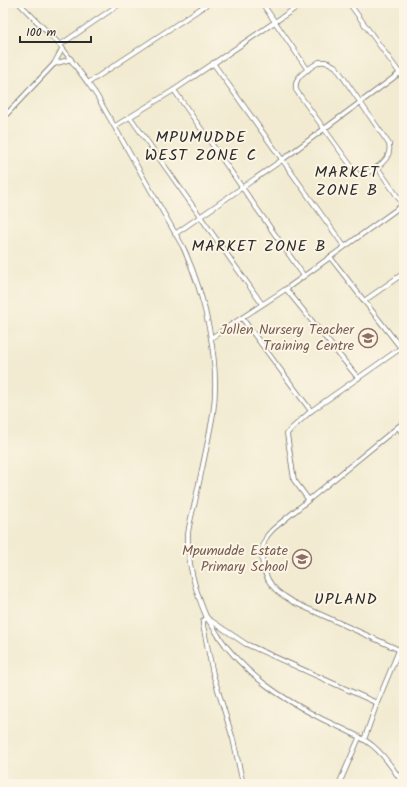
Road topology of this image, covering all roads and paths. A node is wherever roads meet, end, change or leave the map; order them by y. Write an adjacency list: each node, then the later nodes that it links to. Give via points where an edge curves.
1 (28, 3): 7 (street)
2 (121, 3): 9 (street)
3 (209, 3): 17 (street)
4 (262, 3): 8 (street)
5 (303, 3): 8 (street)
6 (349, 3): 15 (street)
7 (21, 4): 9 (street)
8 (276, 22): 11 (street); 13 (street)
9 (61, 47): 10 (street); 12 (street)
10 (70, 59): 12 (street); 17 (street)
11 (213, 63): 18 (street); 24 (street)
12 (54, 64): 21 (street)
13 (308, 70): 19 (street, via 319,62 330,63 336,67); 23 (street, via 297,78 296,90)
14 (404, 70): 15 (street)
15 (400, 73): 16 (street); 19 (street)
16 (404, 79)
17 (88, 83): 22 (street)
18 (174, 90): 20 (street); 26 (street)
19 (361, 102): 23 (street); 25 (street, via 390,148 388,157)
20 (130, 117): 22 (street); 28 (street)
21 (3, 118)
22 (115, 126): 29 (street)
23 (324, 129): 24 (street); 25 (street, via 358,175)
24 (282, 160): 26 (street); 30 (street)
25 (377, 167): 27 (street)
26 (243, 187): 28 (street); 33 (street)
27 (404, 204): 30 (street)
28 (200, 216): 29 (street); 36 (street)
29 (175, 234): 38 (street, via 191,265)
30 (344, 246): 31 (street)
31 (330, 257): 33 (street); 35 (street)
32 (404, 273): 35 (street)
33 (304, 276): 34 (street)
34 (286, 289): 36 (street); 41 (street)
35 (364, 301): 39 (street)
36 (262, 304): 37 (street)
37 (242, 318): 38 (street); 42 (street)
38 (212, 338): 47 (street, via 213,412 188,533 194,581)
39 (401, 348): 40 (street); 41 (street)
40 (404, 352)
41 (358, 378): 42 (street)
42 (311, 411): 46 (street, via 287,434 294,480)
43 (404, 422): 44 (street)
44 (398, 427): 45 (street); 46 (street)
45 (404, 436)
46 (308, 499): 48 (street, via 267,537 262,551 267,580 278,592 293,602)
47 (207, 618): 50 (street, via 246,644); 51 (street, via 235,657 266,686 305,710); 54 (street, via 203,625 213,674)
48 (399, 650): 49 (street); 50 (street)
49 (404, 652)
50 (377, 703): 51 (street)
51 (362, 739): 53 (street, via 379,751); 55 (street)
52 (404, 776): 53 (street)
53 (403, 783)
54 (244, 784)
55 (339, 784)

